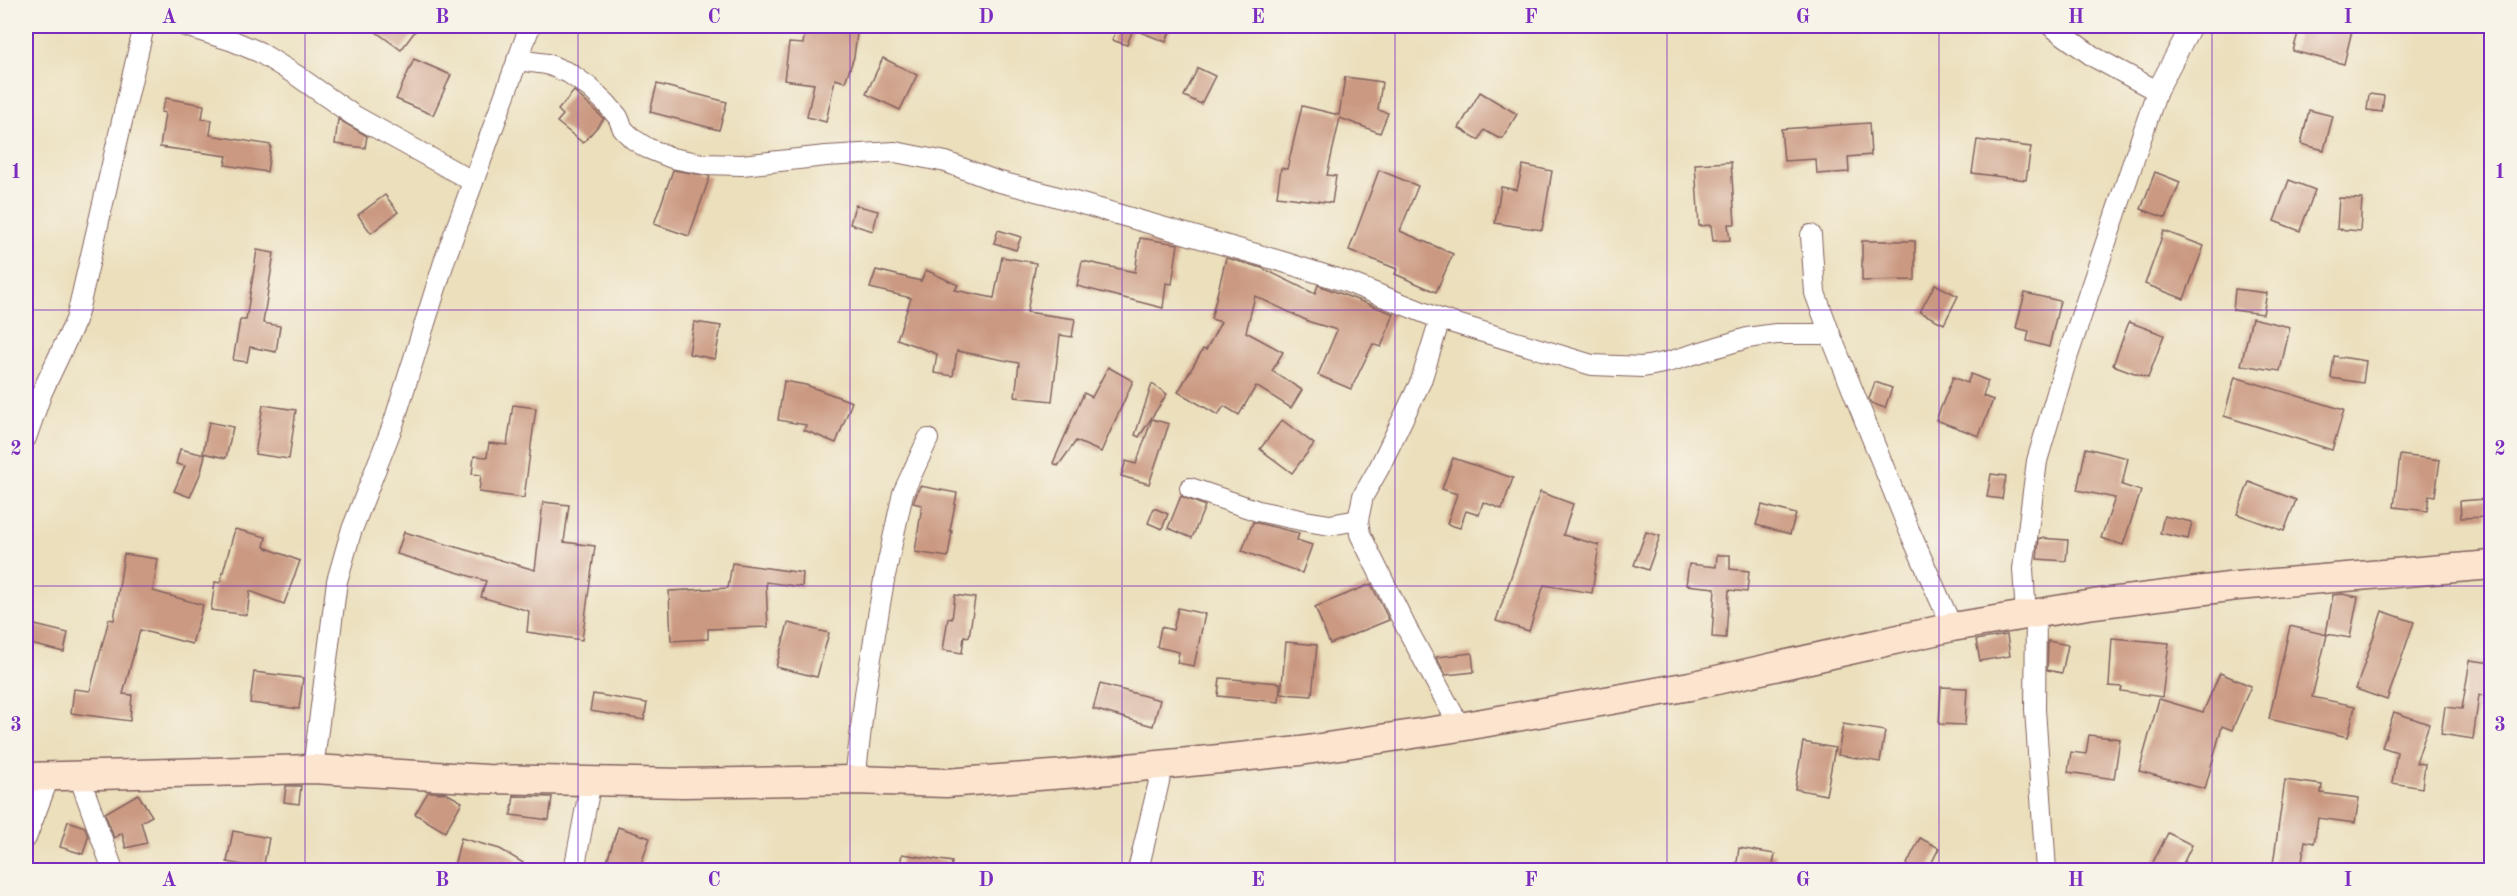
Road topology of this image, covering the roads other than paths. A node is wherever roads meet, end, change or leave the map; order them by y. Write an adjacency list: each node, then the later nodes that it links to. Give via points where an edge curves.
1 (144, 26): 12 (street, via 76,320 42,392)
2 (185, 26): 8 (street, via 259,52 353,115)
3 (530, 26): 6 (street)
4 (2051, 26): 7 (street, via 2094,57)
5 (2191, 26): 7 (street)
6 (517, 60): 8 (street); 10 (street, via 547,64 569,73 606,103 633,139 672,158 742,165 867,153 928,158 1347,282)
7 (2157, 91): 17 (street, via 2037,460 2023,569)
8 (472, 181): 21 (street, via 393,425 351,532 337,581)
9 (1811, 236): 11 (street, via 1815,292)
10 (1440, 319): 11 (street, via 1592,365 1643,367 1747,338); 15 (street, via 1421,381 1363,496)
11 (1830, 334): 18 (street)
12 (26, 438)
13 (928, 438): 24 (street, via 903,493 886,569)
14 (1190, 488): 15 (street, via 1258,511 1305,521 1330,525)
15 (1358, 520): 19 (street, via 1360,534 1405,625)
16 (2492, 565): 17 (street, via 2237,586)
17 (2031, 614): 18 (street); 30 (street)
18 (1952, 627): 19 (street, via 1690,686)
19 (1461, 727): 20 (street, via 1300,751)
20 (1163, 765): 24 (street, via 946,783); 29 (street)
21 (313, 769): 22 (street); 25 (street)
22 (79, 776): 23 (street); 27 (street)
23 (37, 777): 26 (street)
24 (855, 780): 25 (street)
25 (591, 781): 28 (street)
26 (26, 838)
27 (113, 870)
28 (574, 870)
29 (1138, 870)
30 (2046, 870)

